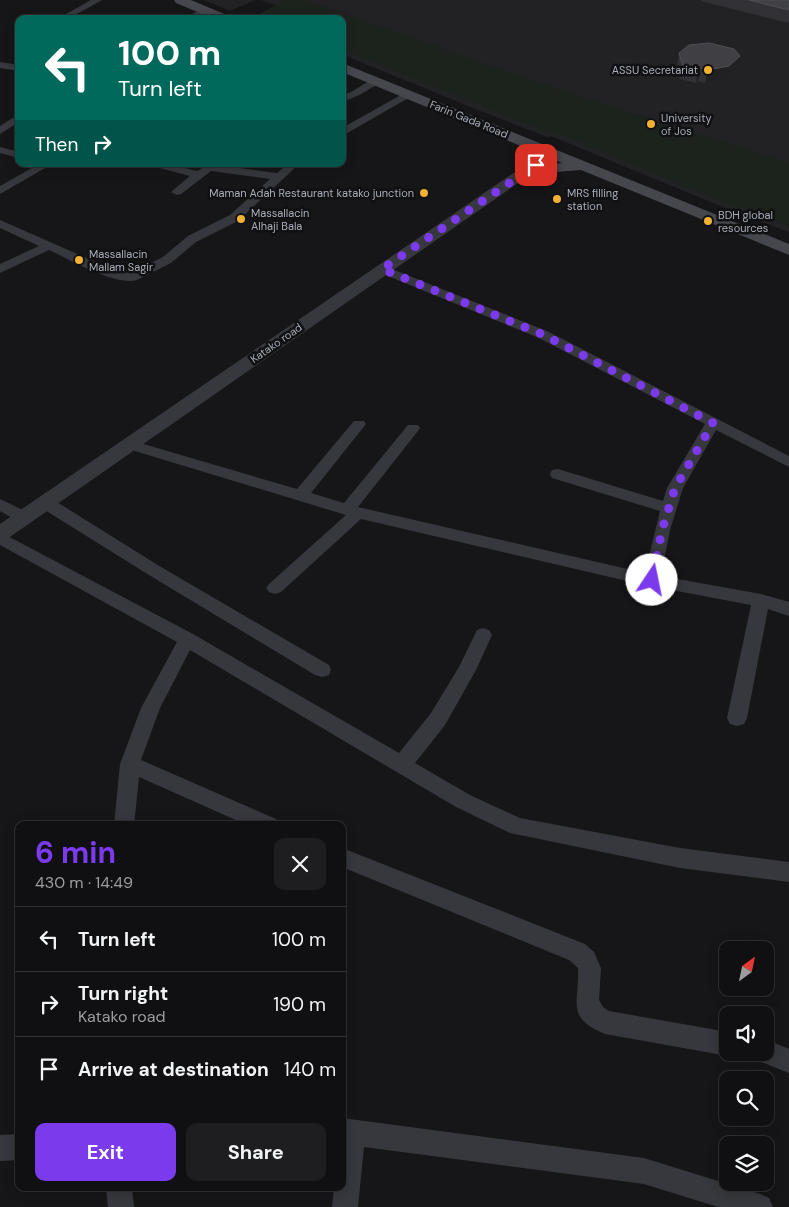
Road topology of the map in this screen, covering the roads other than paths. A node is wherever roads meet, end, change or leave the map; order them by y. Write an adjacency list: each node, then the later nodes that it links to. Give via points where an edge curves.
1 (98, 0): 4 (street)
2 (180, 0): 3 (main road)
3 (204, 10): 5 (street); 6 (main road)
4 (69, 15)
5 (195, 15)
6 (216, 15)
7 (0, 65): 8 (street)
8 (15, 67)
9 (346, 69): 10 (main road, Farin Gada Road)
10 (377, 81): 11 (main road, Farin Gada Road); 12 (street)
11 (408, 94): 17 (street); 18 (main road, Farin Gada Road)
12 (346, 97)
13 (0, 119): 14 (street)
14 (15, 119)
15 (15, 120): 16 (street)
16 (0, 131)
17 (346, 131)
18 (525, 142): 20 (main road, Farin Gada Road); 25 (main road, via 531,151)
19 (0, 150): 21 (street)
20 (552, 153): 25 (street, Katako road); 26 (main road, Farin Gada Road)
21 (15, 154)
22 (42, 167): 29 (street)
23 (167, 167): 27 (street)
24 (290, 167): 28 (street)
25 (533, 167): 26 (main road); 35 (street, Katako road)
26 (587, 167): 33 (main road, Farin Gada Road)
27 (198, 175): 28 (street, via 205,168 217,167); 30 (street)
28 (278, 177): 32 (street, via 234,218 192,239 167,260 133,277 114,274)
29 (0, 190)
30 (177, 192)
31 (0, 224): 32 (street)
32 (48, 246): 34 (street)
33 (789, 250)
34 (0, 269)
35 (382, 269): 36 (street, via 544,335); 39 (street, Katako road)
36 (713, 423): 40 (street); 45 (street, via 675,488)
37 (359, 424): 42 (street)
38 (413, 428): 46 (street)
39 (130, 445): 42 (street); 43 (street, Katako road)
40 (789, 462)
41 (558, 474): 45 (street)
42 (300, 496): 46 (street)
43 (46, 503): 47 (street, Katako road); 55 (street)
44 (0, 504): 47 (street)
45 (668, 508): 49 (street)
46 (353, 512): 49 (street); 50 (street)
47 (25, 518): 48 (street, Katako road)
48 (0, 536): 54 (street)
49 (652, 580): 51 (street)
50 (275, 588)
51 (761, 600): 52 (street); 56 (street)
52 (789, 609)
53 (482, 635): 58 (street, via 467,670 438,719)
54 (187, 639): 57 (street, via 151,708); 58 (street)
55 (322, 670)
56 (737, 718)
57 (130, 764): 59 (street); 60 (street)
58 (402, 764): 62 (street, via 463,801 517,827 680,858)
59 (124, 821)
60 (261, 821)
61 (346, 859): 63 (street, via 577,952 589,968 587,1006 593,1017 599,1020)
62 (789, 872)
63 (719, 1042)
64 (774, 1055): 65 (street)
65 (789, 1061)
66 (348, 1132): 69 (street); 74 (street, via 644,1171)
67 (15, 1147): 68 (street)
68 (0, 1148)
69 (346, 1182)
70 (119, 1191): 72 (street)
71 (346, 1191): 73 (street)
72 (121, 1207)
73 (345, 1207)
74 (760, 1207)

